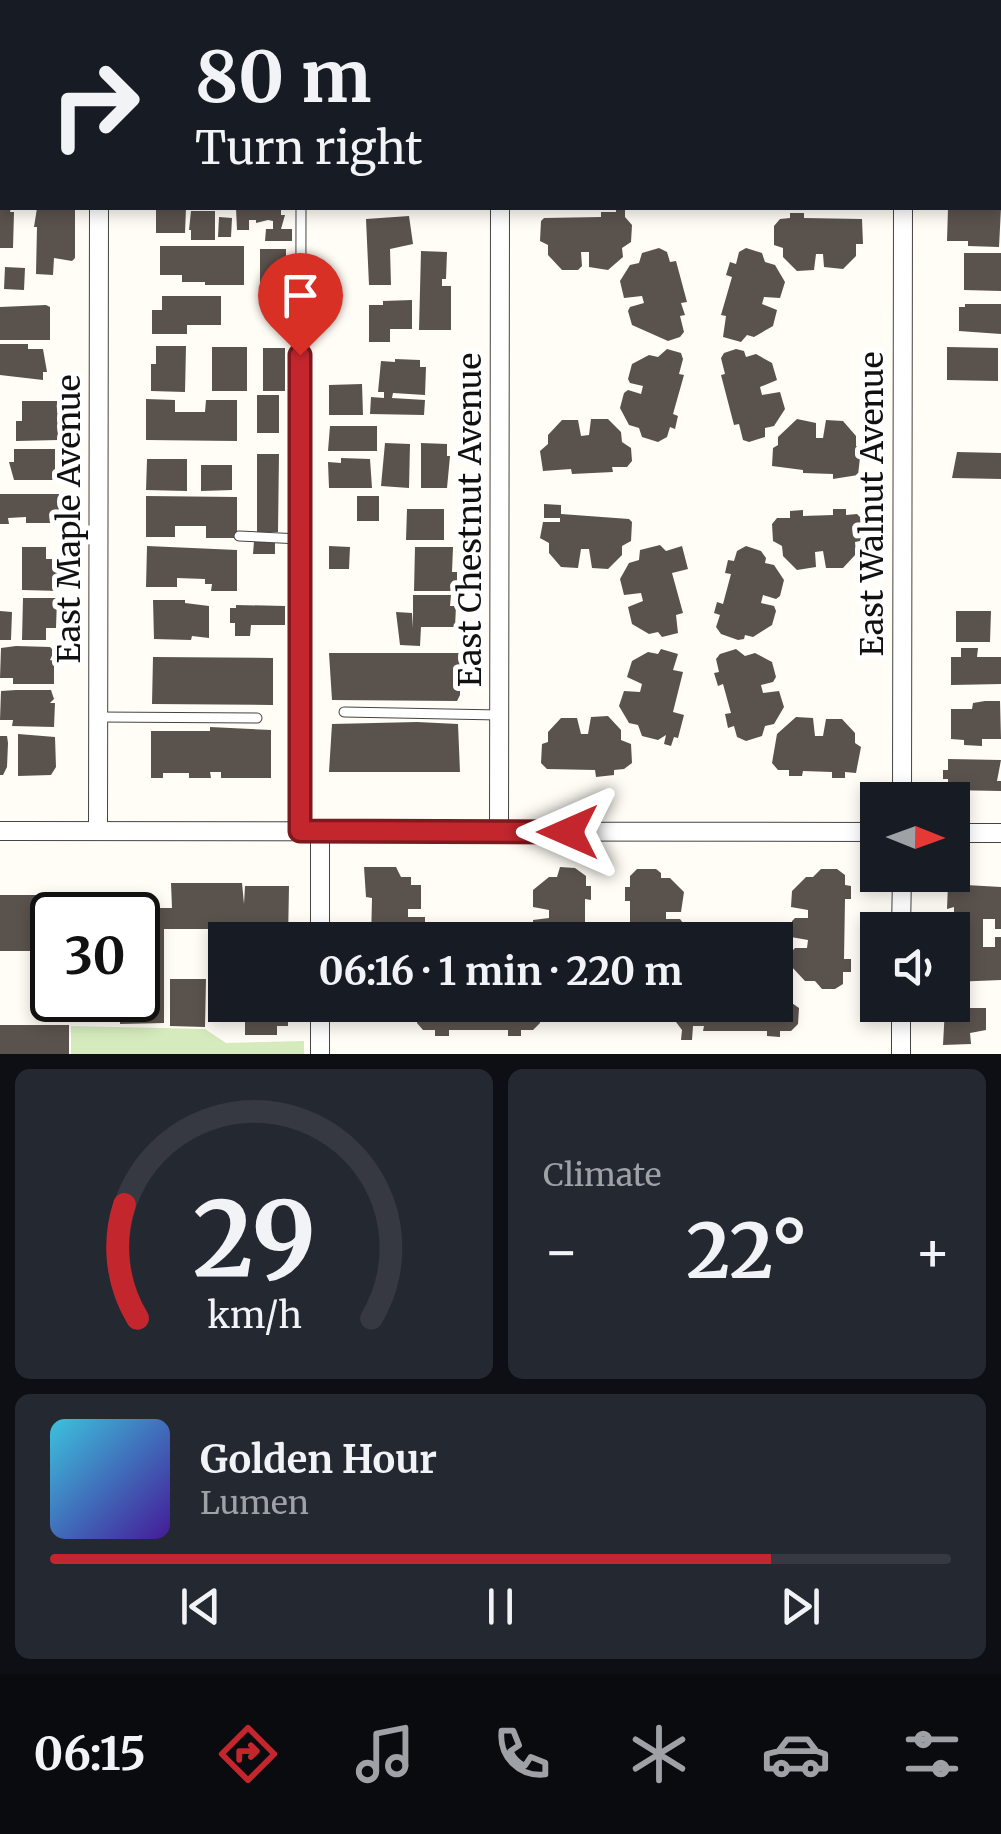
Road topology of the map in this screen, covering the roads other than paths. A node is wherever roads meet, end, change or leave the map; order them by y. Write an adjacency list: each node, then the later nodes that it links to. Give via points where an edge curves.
1 (100, 210): 9 (street, East Maple Avenue)
2 (301, 210): 6 (lane)
3 (500, 210): 8 (street, East Chestnut Avenue)
4 (903, 210): 11 (street, East Walnut Avenue)
5 (239, 536): 6 (lane)
6 (300, 539): 14 (lane)
7 (344, 712): 8 (lane)
8 (499, 715): 16 (street, East Chestnut Avenue)
9 (98, 716): 10 (lane); 13 (street, East Maple Avenue)
10 (256, 718)
11 (902, 782)
12 (0, 831): 13 (street)
13 (98, 831): 14 (street)
14 (300, 831): 15 (street)
15 (320, 832): 16 (street); 20 (street)
16 (499, 832): 17 (street)
17 (860, 832)
18 (970, 832): 19 (street)
19 (1001, 833)
20 (320, 922)
21 (320, 1022): 23 (street)
22 (901, 1022): 24 (street)
23 (320, 1054)
24 (901, 1054)

